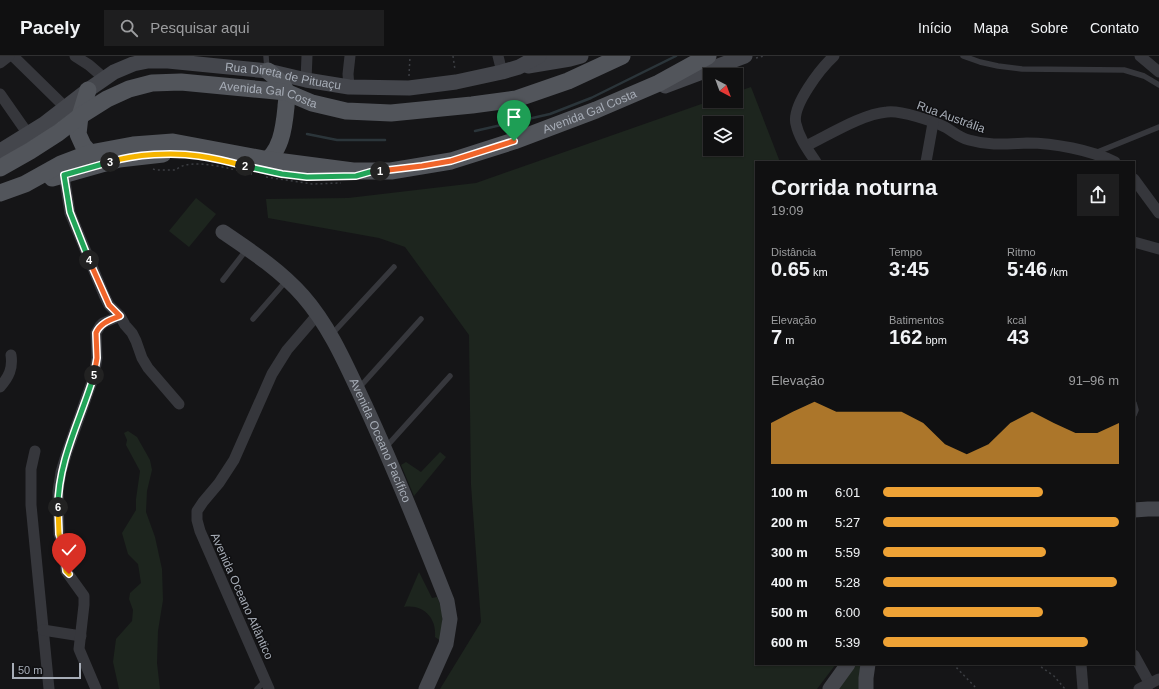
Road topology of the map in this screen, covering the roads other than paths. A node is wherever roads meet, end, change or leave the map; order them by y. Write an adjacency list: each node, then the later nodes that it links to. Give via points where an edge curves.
1 (9, 56): 18 (street)
2 (13, 56): 31 (street)
3 (75, 56): 23 (street)
4 (308, 56): 24 (street)
5 (350, 56): 26 (street)
6 (498, 56): 22 (street)
7 (539, 56): 20 (street, Rua Direta de Pituaçu)
8 (582, 56): 20 (street)
9 (622, 56): 29 (main road, Avenida Gal Costa, via 568,81 516,99 472,105 391,113 346,111 312,103)
10 (708, 56): 28 (main road, Avenida Gal Costa)
11 (834, 56): 35 (street, via 814,79 797,109 795,124)
12 (963, 56): 25 (lane, via 998,66 1022,69 1124,70 1144,76)
13 (1140, 56): 21 (street)
14 (751, 57): 28 (street, via 712,68 671,84)
15 (166, 58): 16 (street, Rua Direta de Pituaçu); 17 (street, Rua Direta de Pituaçu)
16 (137, 60): 23 (street, Rua Direta de Pituaçu)
17 (201, 60): 19 (street, Rua Direta de Pituaçu)
18 (0, 63)
19 (267, 64): 24 (street, Rua Direta de Pituaçu); 29 (main road)
20 (520, 67): 22 (street, Rua Direta de Pituaçu)
21 (1159, 71)
22 (502, 72): 26 (street, Rua Direta de Pituaçu, via 456,82 409,88)
23 (104, 78): 27 (street, Rua Direta de Pituaçu)
24 (306, 80): 26 (street, Rua Direta de Pituaçu)
25 (1159, 85)
26 (349, 87)
27 (88, 90): 31 (main road)
28 (640, 91): 46 (main road, Avenida Gal Costa, via 514,141 451,161)
29 (286, 92): 31 (main road, Avenida Gal Costa, via 181,82 152,83 129,89); 40 (main road, via 285,120 280,144)
30 (0, 94): 34 (street)
31 (73, 112): 34 (street); 37 (main road, via 78,134); 44 (main road, Avenida Gal Costa, via 58,133)
32 (933, 123): 35 (street, Rua Austrália, via 902,113 875,114); 38 (street, Rua Austrália, via 969,140 989,144 1049,144); 42 (street)
33 (1159, 127): 38 (lane)
34 (28, 134): 36 (street)
35 (806, 146): 41 (street)
36 (0, 151)
37 (90, 153): 39 (main road); 40 (main road, Avenida Gal Costa, via 133,145 173,142); 49 (main road, Avenida Gal Costa, via 61,164)
38 (1095, 153): 43 (street, Rua Austrália)
39 (119, 159): 45 (main road, via 171,153 200,156); 47 (main road)
40 (269, 160): 45 (main road); 46 (main road, Avenida Gal Costa)
41 (815, 161)
42 (926, 161)
43 (1113, 161)
44 (0, 168)
45 (253, 172): 46 (main road, via 307,177 356,176)
46 (370, 172)
47 (64, 175): 49 (main road); 60 (street, via 70,212 104,295 109,305)
48 (1135, 179): 51 (street)
49 (25, 184): 50 (main road, Avenida Gal Costa)
50 (0, 193)
51 (1159, 213)
52 (223, 232): 54 (street, Avenida Oceano Pacífico)
53 (1135, 242): 55 (street)
54 (248, 249): 57 (street, Avenida Oceano Pacífico); 58 (lane)
55 (1159, 249)
56 (394, 267): 63 (lane)
57 (287, 279): 59 (street, Avenida Oceano Pacífico); 61 (lane)
58 (223, 280)
59 (318, 314): 63 (street, Avenida Oceano Pacífico); 80 (street, Avenida Oceano Atlântico, via 279,361 234,460 198,511 200,531)
60 (120, 316): 68 (street, via 154,376); 74 (street, via 103,323 96,333 97,358 94,376 67,452 58,491 59,534 66,571 84,596)
61 (252, 319)
62 (421, 320): 67 (lane)
63 (332, 335): 67 (street, Avenida Oceano Pacífico)
64 (11, 354): 66 (street, via 12,368)
65 (450, 376): 69 (lane)
66 (0, 387)
67 (358, 390): 69 (street, Avenida Oceano Pacífico)
68 (179, 404)
69 (385, 448): 83 (street, Avenida Oceano Pacífico, via 447,601 450,619 446,644)
70 (35, 451): 73 (street, via 31,470 31,491)
71 (1159, 509): 72 (street)
72 (1135, 510)
73 (43, 630): 74 (street); 81 (street)
74 (81, 636): 82 (street, via 80,650)
75 (1135, 656): 79 (street)
76 (847, 665): 84 (street)
77 (868, 665): 85 (street)
78 (1081, 665): 86 (street)
79 (1155, 681): 87 (street)
80 (264, 686)
81 (49, 689)
82 (96, 689)
83 (426, 689)
84 (830, 689)
85 (866, 689)
86 (1082, 689)
87 (1139, 689)

